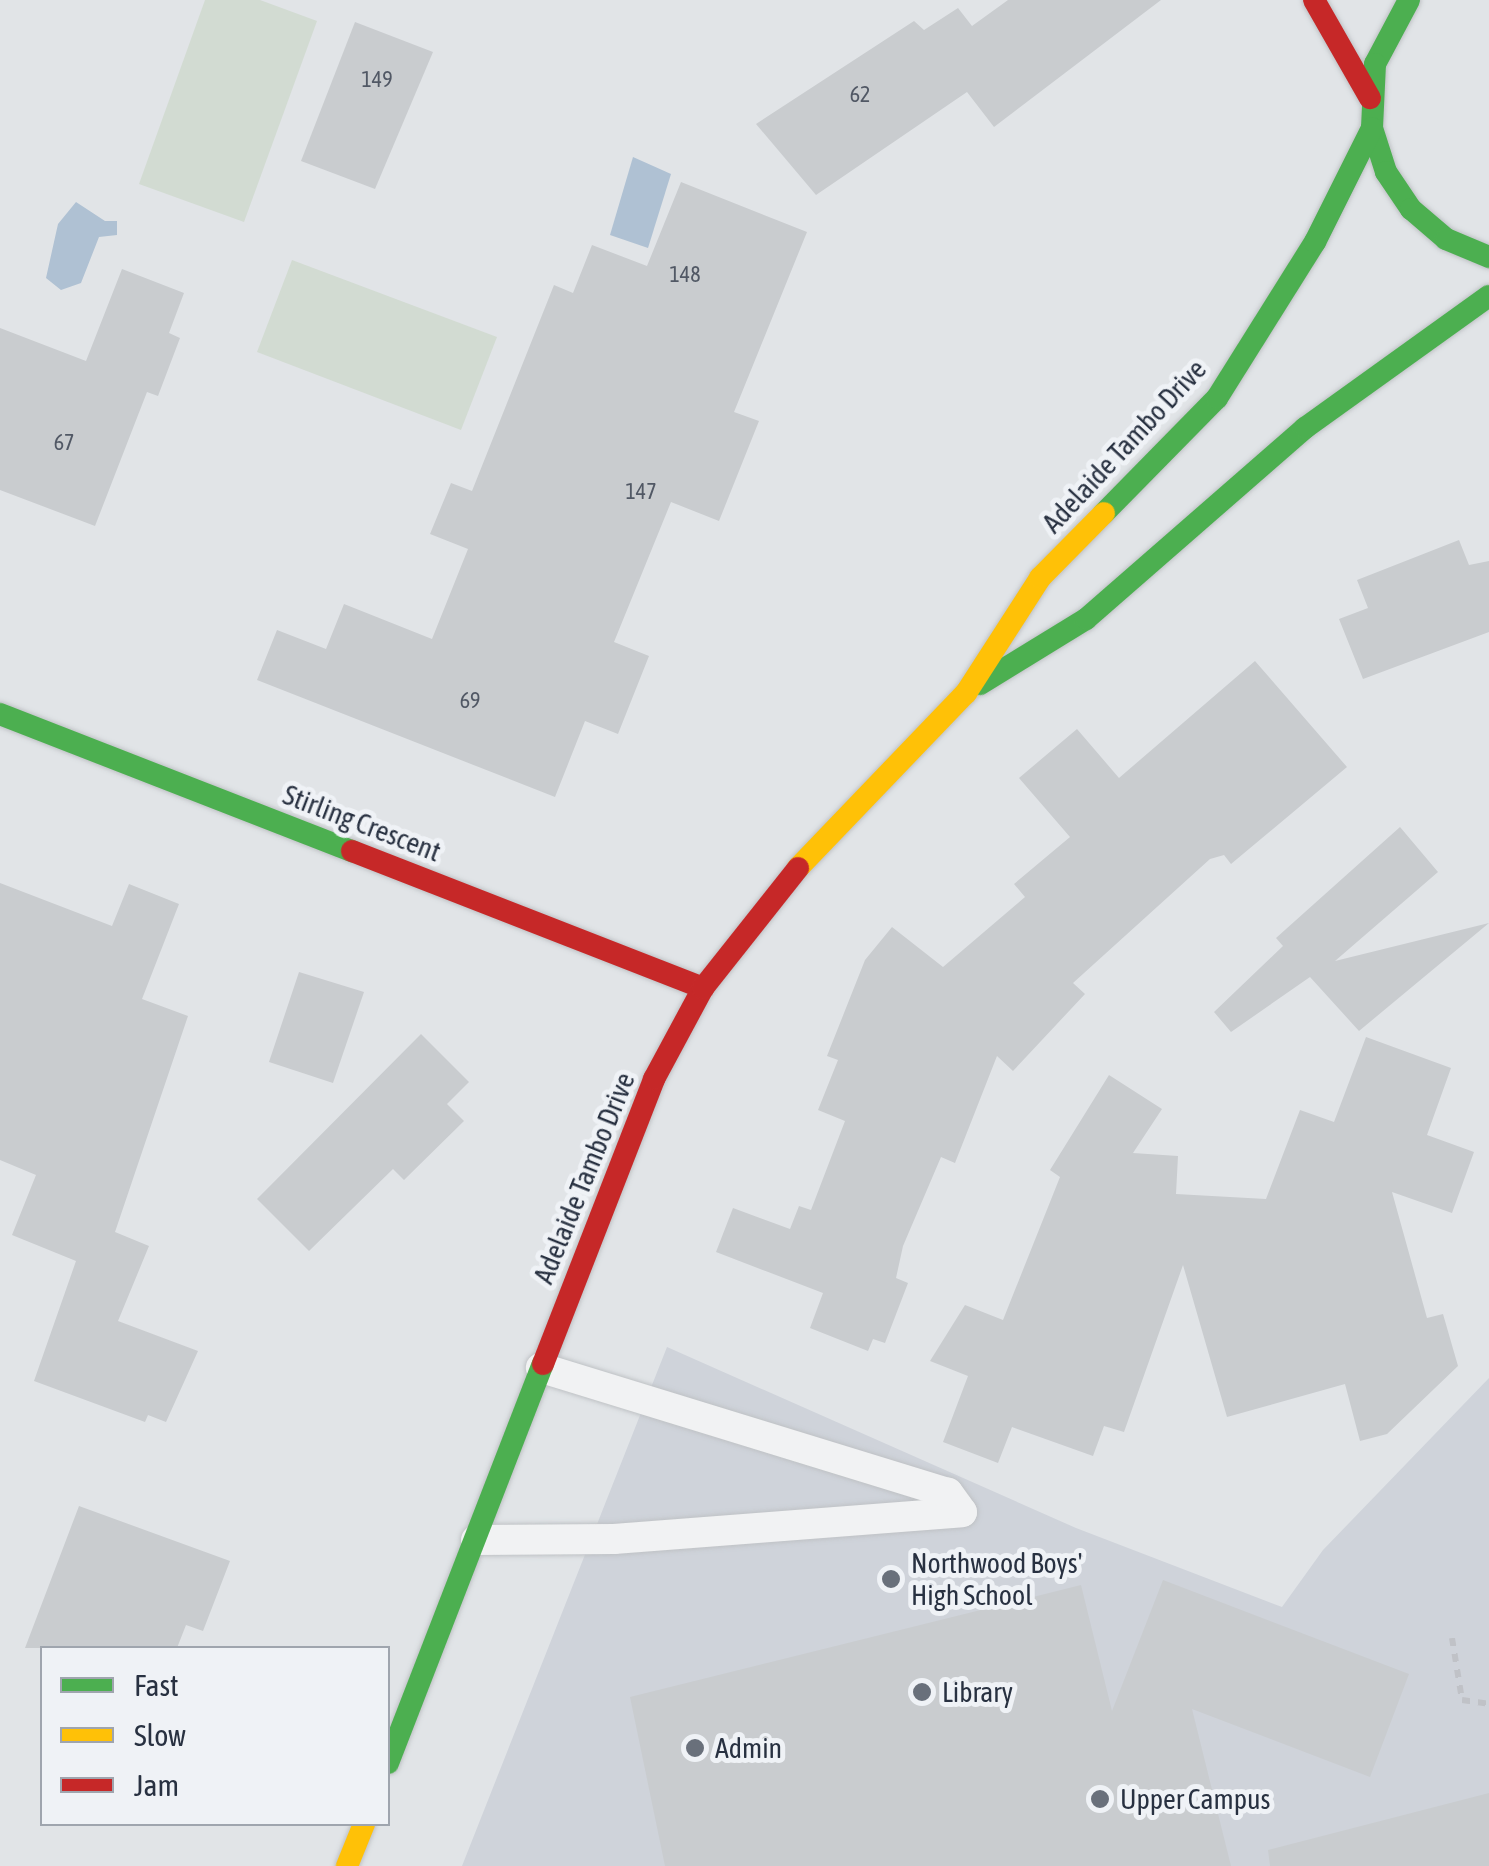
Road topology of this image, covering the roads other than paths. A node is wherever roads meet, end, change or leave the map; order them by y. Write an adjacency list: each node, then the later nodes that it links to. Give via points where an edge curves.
1 (1314, 0): 3 (street)
2 (1408, 0): 3 (street, via 1387,32)
3 (1370, 98): 4 (street)
4 (1372, 128): 5 (street, via 1386,172 1411,209 1446,238); 7 (street, Adelaide Tambo Drive, via 1315,242 1217,398 1040,578)
5 (1489, 257)
6 (1489, 296): 7 (street, Adelaide Tambo Drive, via 1304,428 1086,619)
7 (966, 693): 9 (street, Adelaide Tambo Drive, via 806,859)
8 (0, 714): 9 (street, Stirling Crescent)
9 (703, 988): 10 (street, Adelaide Tambo Drive, via 654,1079)
10 (542, 1368): 11 (street, Adelaide Tambo Drive); 11 (lane, via 948,1493 962,1512 632,1538)
11 (476, 1540): 12 (street, Adelaide Tambo Drive)
12 (390, 1758)
13 (363, 1826): 14 (street)
14 (347, 1866)

